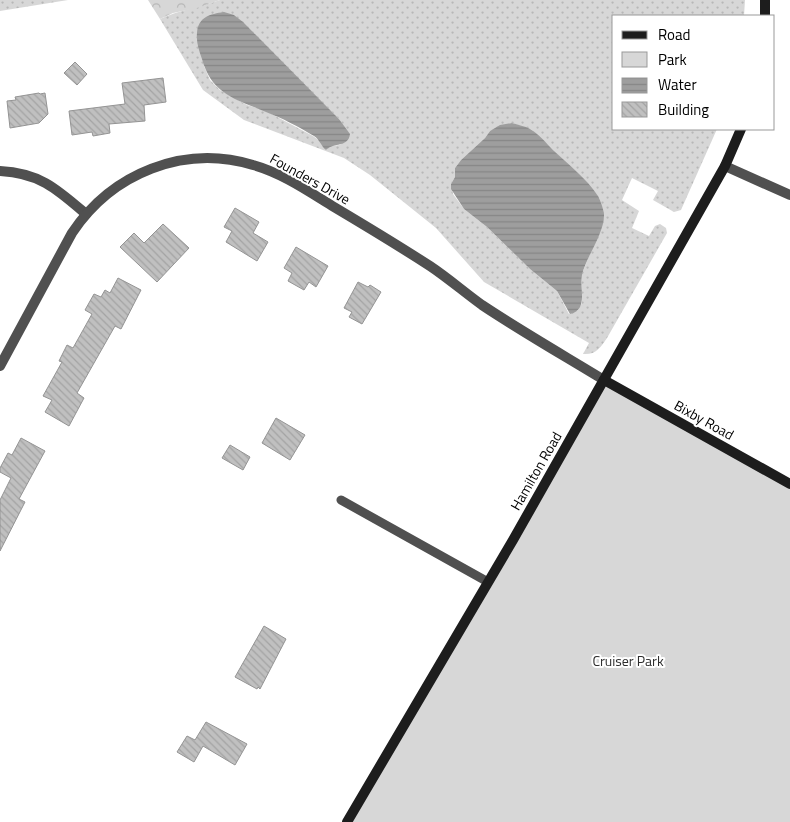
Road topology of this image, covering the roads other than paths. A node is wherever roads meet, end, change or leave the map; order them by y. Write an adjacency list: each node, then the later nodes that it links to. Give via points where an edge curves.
1 (765, 0): 2 (main road)
2 (765, 15)
3 (741, 130): 4 (main road, Hamilton Road)
4 (725, 166): 6 (street); 9 (main road, Hamilton Road)
5 (0, 171): 7 (street, via 44,181)
6 (790, 196)
7 (86, 214): 8 (street, Founders Drive, via 65,244); 9 (street, Founders Drive, via 114,188 134,175 173,162 220,158 255,165 294,183 432,267 482,304)
8 (0, 366)
9 (604, 380): 10 (main road, Bixby Road); 12 (main road, Hamilton Road)
10 (790, 484)
11 (341, 500): 12 (lane)
12 (488, 582): 13 (main road, Hamilton Road)
13 (347, 822)

